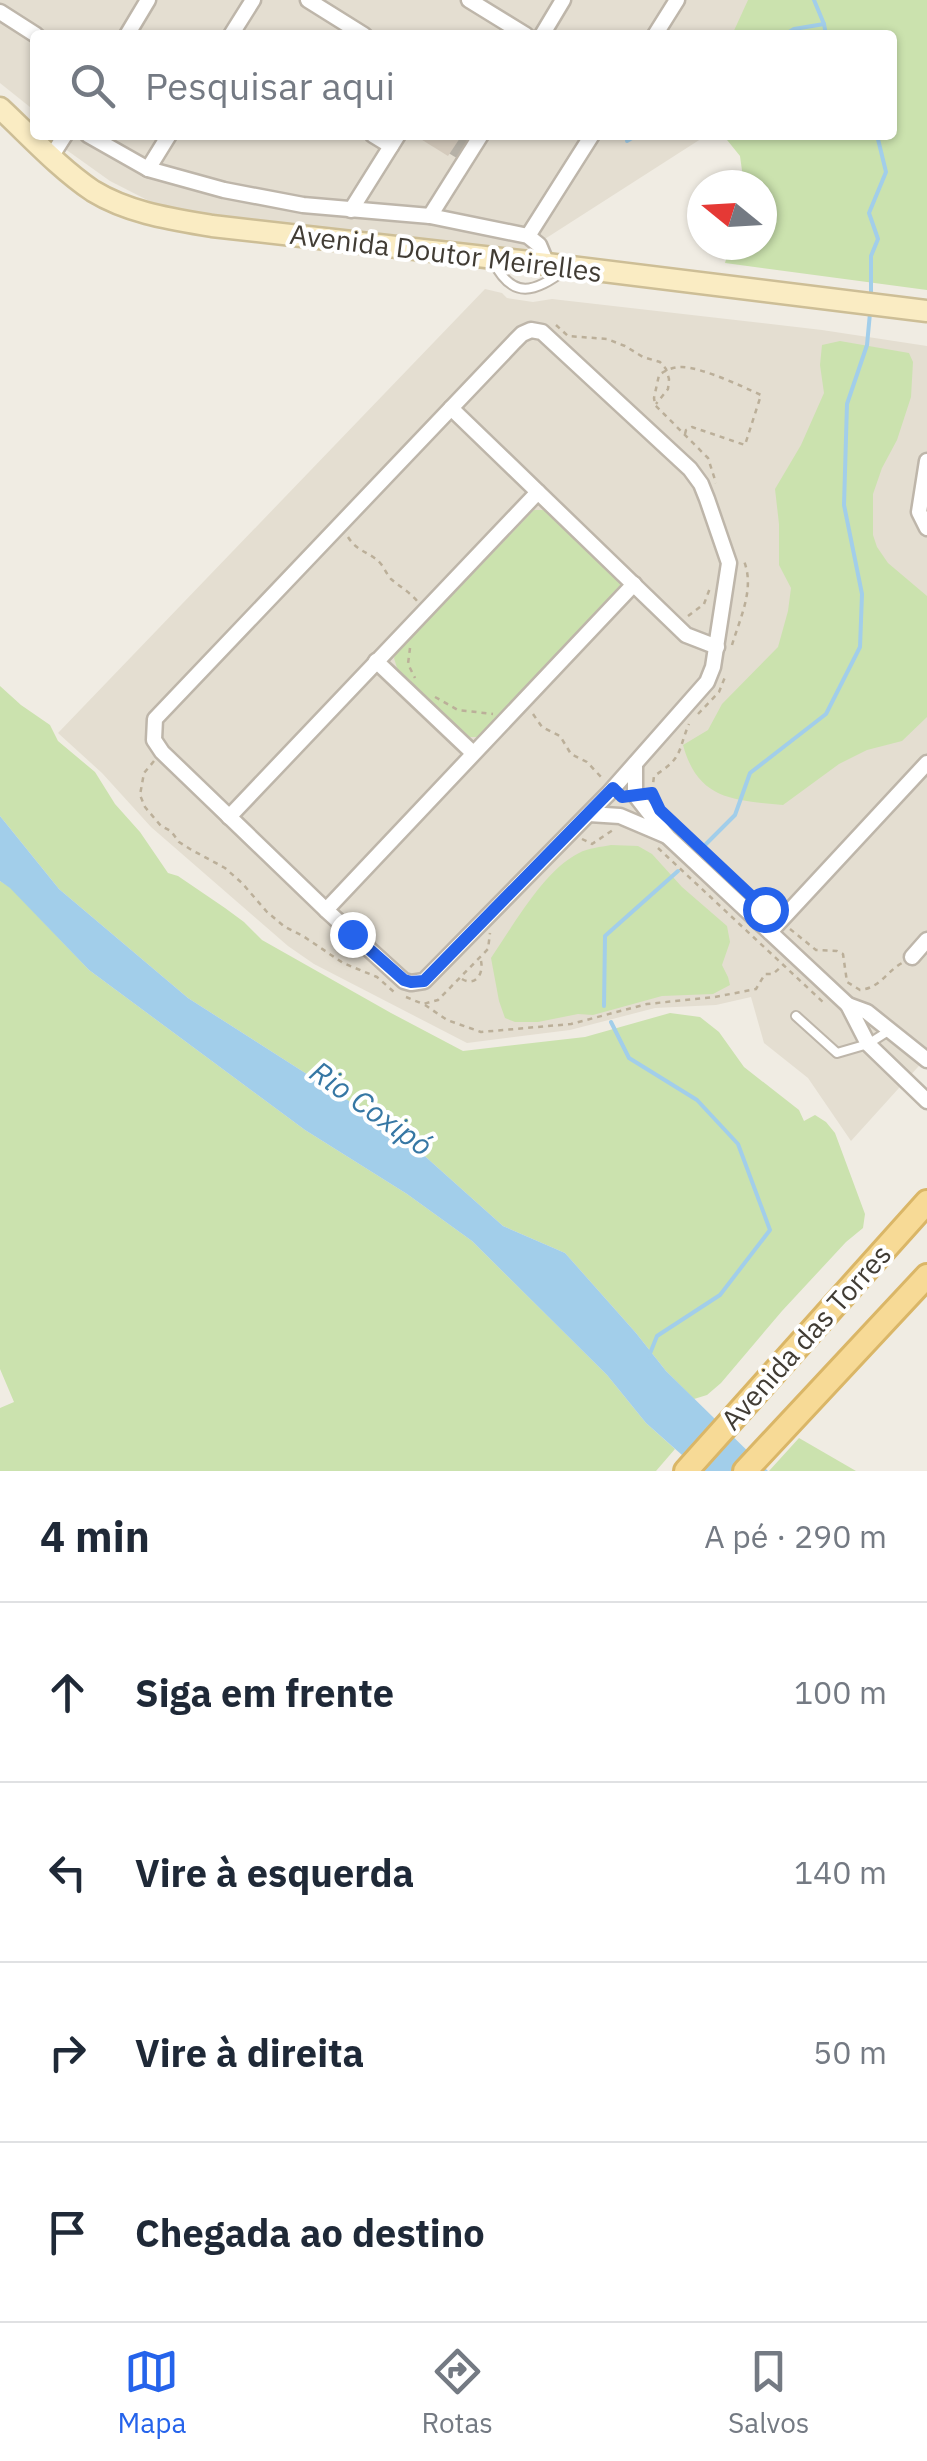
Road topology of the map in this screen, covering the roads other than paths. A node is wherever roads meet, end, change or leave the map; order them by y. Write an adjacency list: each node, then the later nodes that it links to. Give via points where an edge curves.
1 (148, 0): 8 (street)
2 (253, 0): 9 (street)
3 (308, 0): 10 (street)
4 (469, 0): 11 (street)
5 (564, 0): 12 (street)
6 (677, 0): 13 (street)
7 (0, 12): 14 (street)
8 (130, 30)
9 (234, 30)
10 (356, 30)
11 (518, 30)
12 (545, 30)
13 (658, 30)
14 (30, 31)
15 (0, 108): 16 (street, Avenida Doutor Meirelles)
16 (30, 137)
17 (33, 140): 24 (street, Avenida Doutor Meirelles)
18 (62, 140): 24 (street)
19 (97, 140): 25 (street)
20 (167, 140): 25 (street)
21 (394, 140): 26 (street)
22 (477, 140): 27 (street)
23 (589, 140): 28 (street)
24 (52, 158): 29 (street, Avenida Doutor Meirelles, via 118,204 161,218)
25 (148, 169): 26 (street, via 224,190)
26 (351, 210): 27 (street)
27 (430, 216): 28 (street)
28 (528, 236): 30 (street)
29 (491, 257): 30 (street, Avenida Doutor Meirelles); 31 (lane, via 518,289 538,286)
30 (547, 264): 31 (street, Avenida Doutor Meirelles)
31 (570, 266): 32 (street, Avenida Doutor Meirelles)
32 (927, 312)
33 (452, 408): 35 (street); 38 (street, via 522,334 542,332 701,484 729,563); 44 (street, via 154,720 162,752)
34 (927, 460): 36 (street, via 919,512)
35 (538, 492): 37 (street); 39 (street)
36 (927, 528)
37 (634, 584): 38 (street, via 686,635); 40 (street)
38 (716, 646): 42 (street, via 707,682)
39 (376, 662): 40 (street); 44 (street)
40 (472, 753): 46 (street)
41 (927, 763): 47 (street)
42 (635, 764): 43 (street); 45 (street, via 636,795)
43 (589, 814): 45 (street, via 620,816); 46 (street, via 424,981 404,980)
44 (229, 817): 46 (street)
45 (667, 836): 47 (street)
46 (326, 910)
47 (775, 927): 50 (street)
48 (927, 940): 49 (street)
49 (912, 957)
50 (848, 1005): 52 (street); 53 (street)
51 (796, 1016): 53 (lane, via 837,1052)
52 (890, 1030): 53 (lane); 54 (street)
53 (868, 1044): 55 (street)
54 (927, 1060)
55 (927, 1101)
56 (927, 1198): 58 (main road, Avenida das Torres)
57 (927, 1276): 59 (main road, Avenida das Torres)
58 (686, 1471)
59 (746, 1471)

